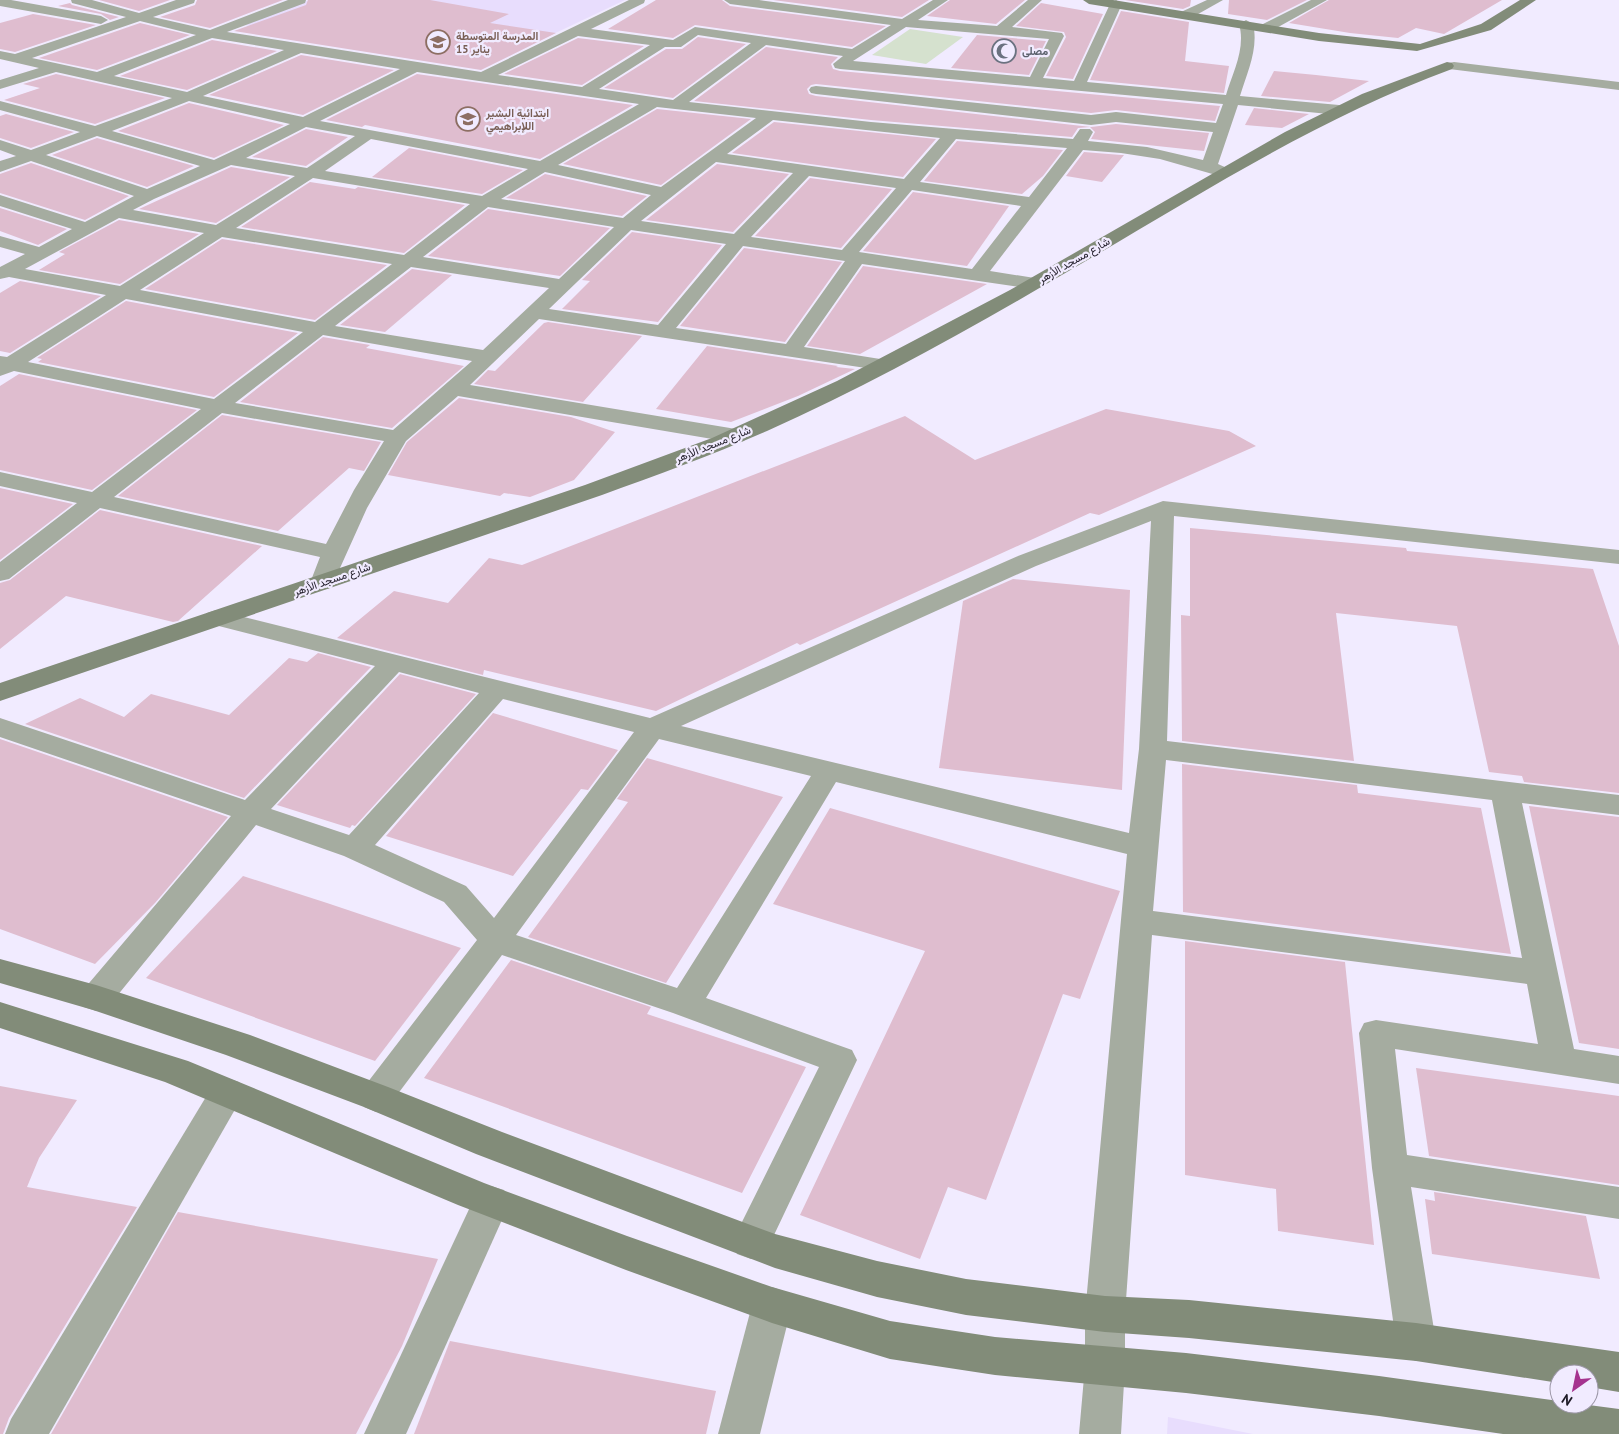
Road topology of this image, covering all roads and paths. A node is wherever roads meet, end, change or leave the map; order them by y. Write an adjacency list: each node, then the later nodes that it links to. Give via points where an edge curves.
1 (77, 0): 20 (street)
2 (189, 0): 20 (street)
3 (258, 0): 17 (street)
4 (300, 0): 17 (street)
5 (639, 0): 28 (street)
6 (942, 0): 22 (street)
7 (1036, 0): 27 (street)
8 (1089, 0): 15 (street)
9 (1217, 0): 18 (street)
10 (1321, 0): 26 (street)
11 (1530, 0): 25 (street)
12 (0, 2): 16 (street)
13 (775, 3): 14 (street); 22 (street)
14 (731, 4)
15 (1116, 4): 18 (street); 54 (street)
16 (31, 5): 19 (street); 23 (street)
17 (286, 5): 31 (street)
18 (1186, 15): 24 (street)
19 (8, 16)
20 (144, 16): 23 (street); 31 (street)
21 (710, 21): 29 (street)
22 (905, 23): 27 (street); 39 (street)
23 (123, 24): 42 (street)
24 (1246, 24): 26 (street); 36 (street)
25 (1486, 27): 35 (street); 41 (street)
26 (1266, 28): 30 (street)
27 (1000, 30): 52 (street, via 1057,36)
28 (574, 31): 34 (street); 51 (street)
29 (695, 31): 33 (street); 34 (street, via 676,44)
30 (1284, 31): 32 (street); 36 (street)
31 (212, 34): 37 (street); 50 (street)
32 (1319, 36): 35 (street); 38 (street)
33 (763, 41): 39 (street); 65 (street)
34 (662, 43): 59 (street)
35 (1421, 46): 41 (street); 44 (street, شارع مسجد الأزهر, via 1402,51)
36 (1248, 47): 62 (street)
37 (300, 48): 48 (street); 60 (street)
38 (1369, 48): 43 (street); 44 (street)
39 (854, 53): 46 (street)
40 (0, 55): 42 (street)
41 (1458, 56): 44 (street); 55 (street); 58 (street, شارع مسجد الأزهر)
42 (18, 58): 45 (street); 47 (street)
43 (1385, 58)
44 (1407, 62): 58 (street, شارع مسجد الأزهر)
45 (0, 64)
46 (840, 64): 49 (street); 56 (street)
47 (57, 67): 50 (street); 53 (street)
48 (415, 67): 51 (street); 73 (street)
49 (907, 71): 52 (street); 61 (street)
50 (100, 76): 60 (street)
51 (483, 77): 59 (street)
52 (1029, 81): 54 (street); 67 (street)
53 (0, 84)
54 (1079, 86): 57 (street)
55 (1619, 86)
56 (816, 90): 61 (street); 70 (street)
57 (1125, 90): 62 (street); 69 (street)
58 (1380, 90): 66 (street, شارع مسجد الأزهر)
59 (586, 91): 63 (street)
60 (190, 96): 73 (street); 76 (street)
61 (889, 98): 67 (street); 74 (street)
62 (1232, 100): 66 (street); 75 (street)
63 (654, 102): 65 (street); 87 (street)
64 (0, 105): 76 (street)
65 (675, 105): 68 (street)
66 (1339, 110): 88 (street, شارع مسجد الأزهر)
67 (1006, 112): 71 (street); 79 (street)
68 (769, 116): 70 (street); 84 (street)
69 (1116, 118): 71 (street); 72 (street)
70 (794, 119): 74 (street)
71 (1091, 120): 81 (street)
72 (1146, 120): 75 (street); 82 (street)
73 (303, 122): 78 (street); 85 (street)
74 (871, 127): 77 (street)
75 (1222, 128): 88 (street)
76 (96, 131): 83 (street); 85 (street)
77 (952, 134): 79 (street); 91 (street)
78 (367, 135): 87 (street); 90 (street)
79 (990, 138): 81 (street)
80 (0, 145): 83 (street)
81 (1078, 145): 82 (street); 96 (street)
82 (1135, 150): 88 (street)
83 (30, 155): 86 (street); 93 (street)
84 (714, 157): 89 (street); 92 (street)
85 (222, 163): 90 (street); 93 (street)
86 (0, 167)
87 (544, 167): 92 (street); 95 (street)
88 (1216, 169): 108 (street, شارع مسجد الأزهر)
89 (805, 170): 91 (street); 101 (street)
90 (309, 174): 95 (street); 100 (street)
91 (908, 185): 96 (street); 104 (street)
92 (664, 193): 98 (street)
93 (148, 195): 97 (street)
94 (0, 200): 99 (street)
95 (486, 200): 98 (street); 105 (street)
96 (1034, 203): 107 (street)
97 (116, 212): 99 (street); 100 (street)
98 (627, 224): 101 (street); 109 (street)
99 (86, 228): 103 (street)
100 (219, 231): 105 (street); 110 (street)
101 (739, 239): 104 (street); 113 (street)
102 (0, 241): 103 (street)
103 (41, 252): 106 (street)
104 (852, 257): 107 (street); 114 (street)
105 (408, 260): 109 (street); 112 (street)
106 (3, 273): 110 (street)
107 (977, 275): 108 (street)
108 (1034, 283): 117 (street, شارع مسجد الأزهر)
109 (563, 285): 111 (street)
110 (124, 293): 112 (street); 116 (street)
111 (534, 312): 113 (street); 115 (street)
112 (320, 329): 115 (street); 119 (street)
113 (663, 331): 114 (street)
114 (792, 350): 117 (street)
115 (487, 357): 118 (street)
116 (3, 365): 119 (street)
117 (886, 365): 120 (street, شارع مسجد الأزهر)
118 (454, 389): 120 (street); 121 (street)
119 (216, 406): 121 (street); 123 (street)
120 (736, 436): 128 (street, شارع مسجد الأزهر)
121 (398, 437): 125 (street, via 366,486)
122 (0, 480): 123 (street)
123 (97, 501): 125 (street); 127 (street)
124 (1163, 508): 126 (street); 134 (street, via 1027,560); 135 (street)
125 (333, 553): 128 (street)
126 (1617, 562)
127 (0, 574)
128 (322, 583): 129 (street, شارع مسجد الأزهر)
129 (216, 618): 130 (street); 132 (street, شارع مسجد الأزهر)
130 (394, 662): 131 (street); 139 (street)
131 (498, 688): 134 (street); 141 (street)
132 (0, 692)
133 (0, 727): 139 (street)
134 (652, 728): 136 (street); 143 (street)
135 (1154, 749): 137 (street); 140 (street)
136 (829, 770): 140 (street); 147 (street)
137 (1505, 792): 138 (street); 145 (street)
138 (1619, 805)
139 (250, 813): 141 (street); 146 (street)
140 (1143, 847): 142 (street)
141 (355, 848): 143 (street, via 455,894)
142 (1137, 921): 145 (street); 158 (street)
143 (495, 940): 147 (street); 152 (street)
144 (0, 971): 146 (street)
145 (1541, 973): 149 (street)
146 (96, 998): 152 (street, via 238,1045)
147 (685, 1004): 156 (street, via 840,1060)
148 (0, 1015): 151 (street, via 176,1071)
149 (1559, 1061): 150 (street); 153 (street, via 1376,1033)
150 (1619, 1070)
151 (226, 1092): 154 (street); 163 (street)
152 (376, 1097): 156 (street, via 489,1144)
153 (1390, 1168): 155 (street); 159 (street)
154 (491, 1202): 157 (street); 164 (street)
155 (1619, 1203)
156 (751, 1242): 158 (street, via 877,1279 966,1296)
157 (772, 1305): 160 (street, via 890,1340 995,1356); 165 (street)
158 (1104, 1314): 159 (street, via 1189,1319); 160 (street)
159 (1416, 1342): 161 (street)
160 (1105, 1366): 162 (street, via 1378,1396); 166 (street)
161 (1619, 1372)
162 (1619, 1430)
163 (26, 1434)
164 (385, 1434)
165 (740, 1434)
166 (1100, 1434)

